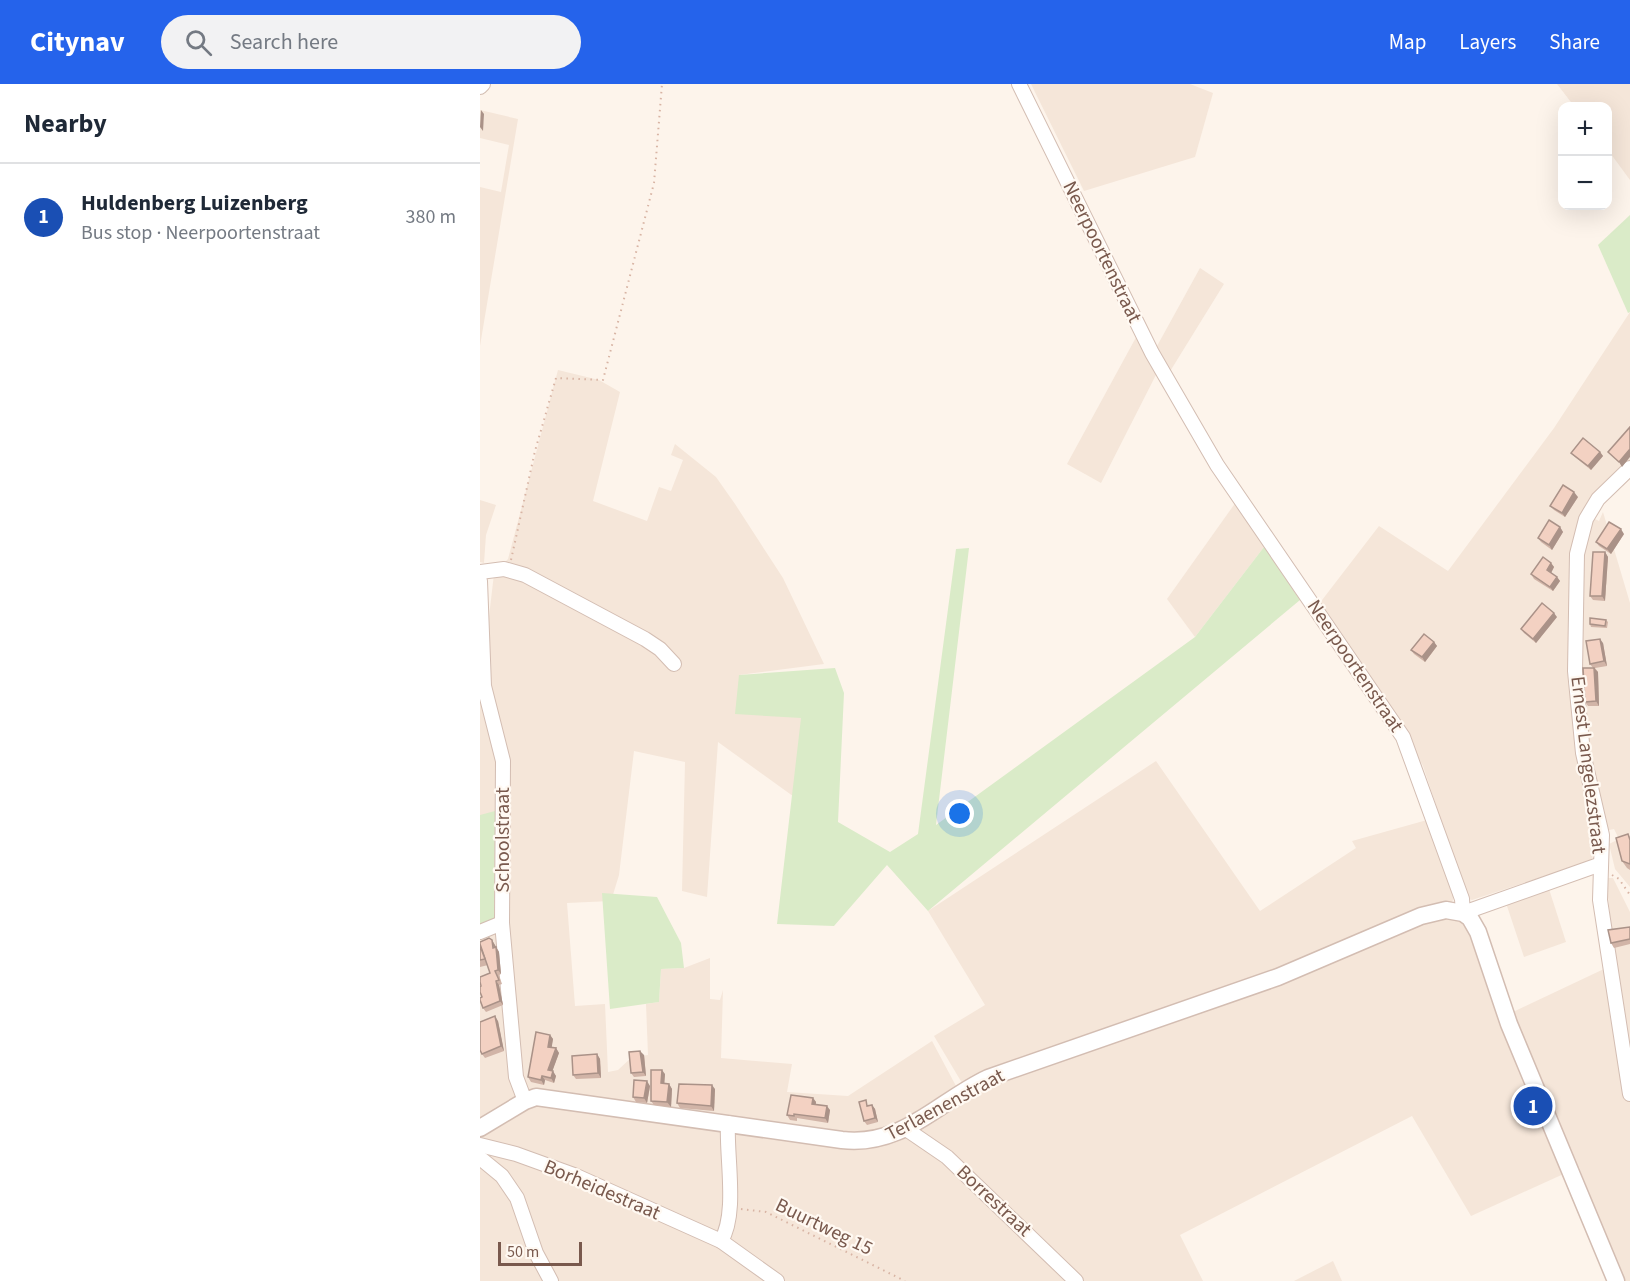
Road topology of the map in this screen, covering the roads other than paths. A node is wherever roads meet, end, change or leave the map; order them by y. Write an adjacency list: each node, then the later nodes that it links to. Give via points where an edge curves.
1 (483, 84): 3 (street)
2 (1019, 84): 10 (street, Neerpoortenstraat, via 1152,352 1217,465 1403,737)
3 (480, 87)
4 (1630, 468): 9 (street, Ernest Langelezstraat, via 1598,499 1586,519 1577,554 1575,671 1583,753 1602,835)
5 (480, 572): 7 (street, via 509,570 525,575 645,639)
6 (480, 581): 8 (street, Schoolstraat)
7 (674, 664)
8 (487, 725): 11 (street, Schoolstraat, via 503,760)
9 (1601, 867): 10 (street, Ernest Langelezstraat); 13 (street, Ernest Langelezstraat, via 1600,900)
10 (1464, 913): 17 (street, Terlaenenstraat, via 1446,910 1421,916 1278,977 988,1078); 24 (street, Neerpoortenstraat, via 1478,932 1509,1024)
11 (502, 923): 12 (street); 14 (street, Schoolstraat, via 516,1077)
12 (480, 932)
13 (1630, 1094)
14 (525, 1101): 15 (street, Terlaenenstraat, via 556,1098); 16 (street, Terlaenenstraat)
15 (728, 1124): 17 (street, Terlaenenstraat, via 858,1142 888,1137); 20 (street, via 729,1211 727,1232)
16 (480, 1128)
17 (906, 1129): 23 (street, Borrestraat, via 946,1156)
18 (480, 1145): 20 (street, Borheidestraat, via 574,1175)
19 (480, 1158): 21 (street, via 502,1176 517,1198 536,1254)
20 (721, 1241): 22 (street, Borheidestraat)
21 (551, 1281)
22 (777, 1281)
23 (1076, 1281)
24 (1616, 1281)

